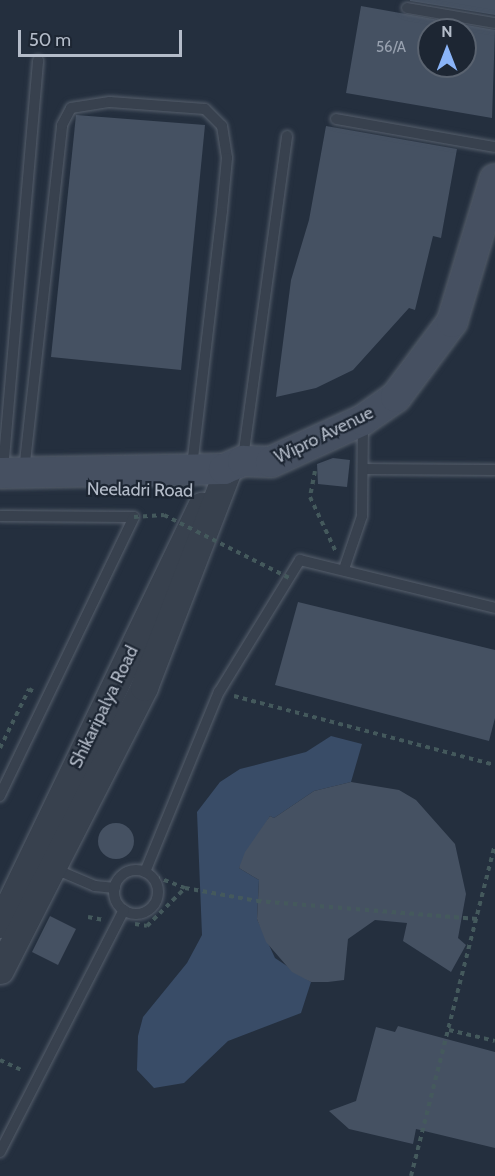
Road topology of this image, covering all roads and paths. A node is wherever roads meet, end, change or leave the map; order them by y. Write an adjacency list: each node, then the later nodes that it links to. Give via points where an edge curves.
1 (407, 9): 2 (lane)
2 (495, 23)
3 (38, 60): 13 (lane)
4 (336, 119): 6 (lane)
5 (287, 136): 12 (lane)
6 (495, 147)
7 (495, 179): 8 (main road, Wipro Avenue, via 452,322 396,397)
8 (363, 420): 10 (lane); 12 (main road, Wipro Avenue)
9 (317, 464): 16 (path, via 310,497)
10 (365, 469): 11 (lane); 16 (lane, via 362,516)
11 (495, 470)
12 (226, 472): 13 (main road, Neeladri Road); 13 (lane, via 222,126 205,109 110,102 71,108 62,125); 23 (street, via 144,687); 31 (street, Shikaripalya Road)
13 (7, 477)
14 (0, 516): 15 (lane)
15 (134, 517): 17 (path, bridge, via 164,515); 21 (lane)
16 (344, 569): 17 (lane, via 300,560); 18 (lane)
17 (289, 578): 19 (lane)
18 (495, 608)
19 (219, 692): 20 (path); 24 (lane)
20 (495, 765)
21 (0, 796)
22 (495, 845): 29 (path)
23 (55, 869): 25 (lane, via 95,886); 32 (street)
24 (145, 872): 25 (lane, via 124,874); 26 (path); 27 (lane, via 158,886 157,901 140,914)
25 (115, 888): 27 (lane)
26 (185, 888): 29 (path, via 257,901); 30 (path, via 147,926)
27 (124, 910): 30 (lane)
28 (88, 917): 30 (path)
29 (477, 919): 33 (path)
30 (118, 922): 37 (lane)
31 (0, 924)
32 (0, 970)
33 (449, 1030): 34 (path); 38 (path)
34 (495, 1041)
35 (1, 1061): 36 (path)
36 (20, 1070)
37 (0, 1152)
38 (411, 1176)

